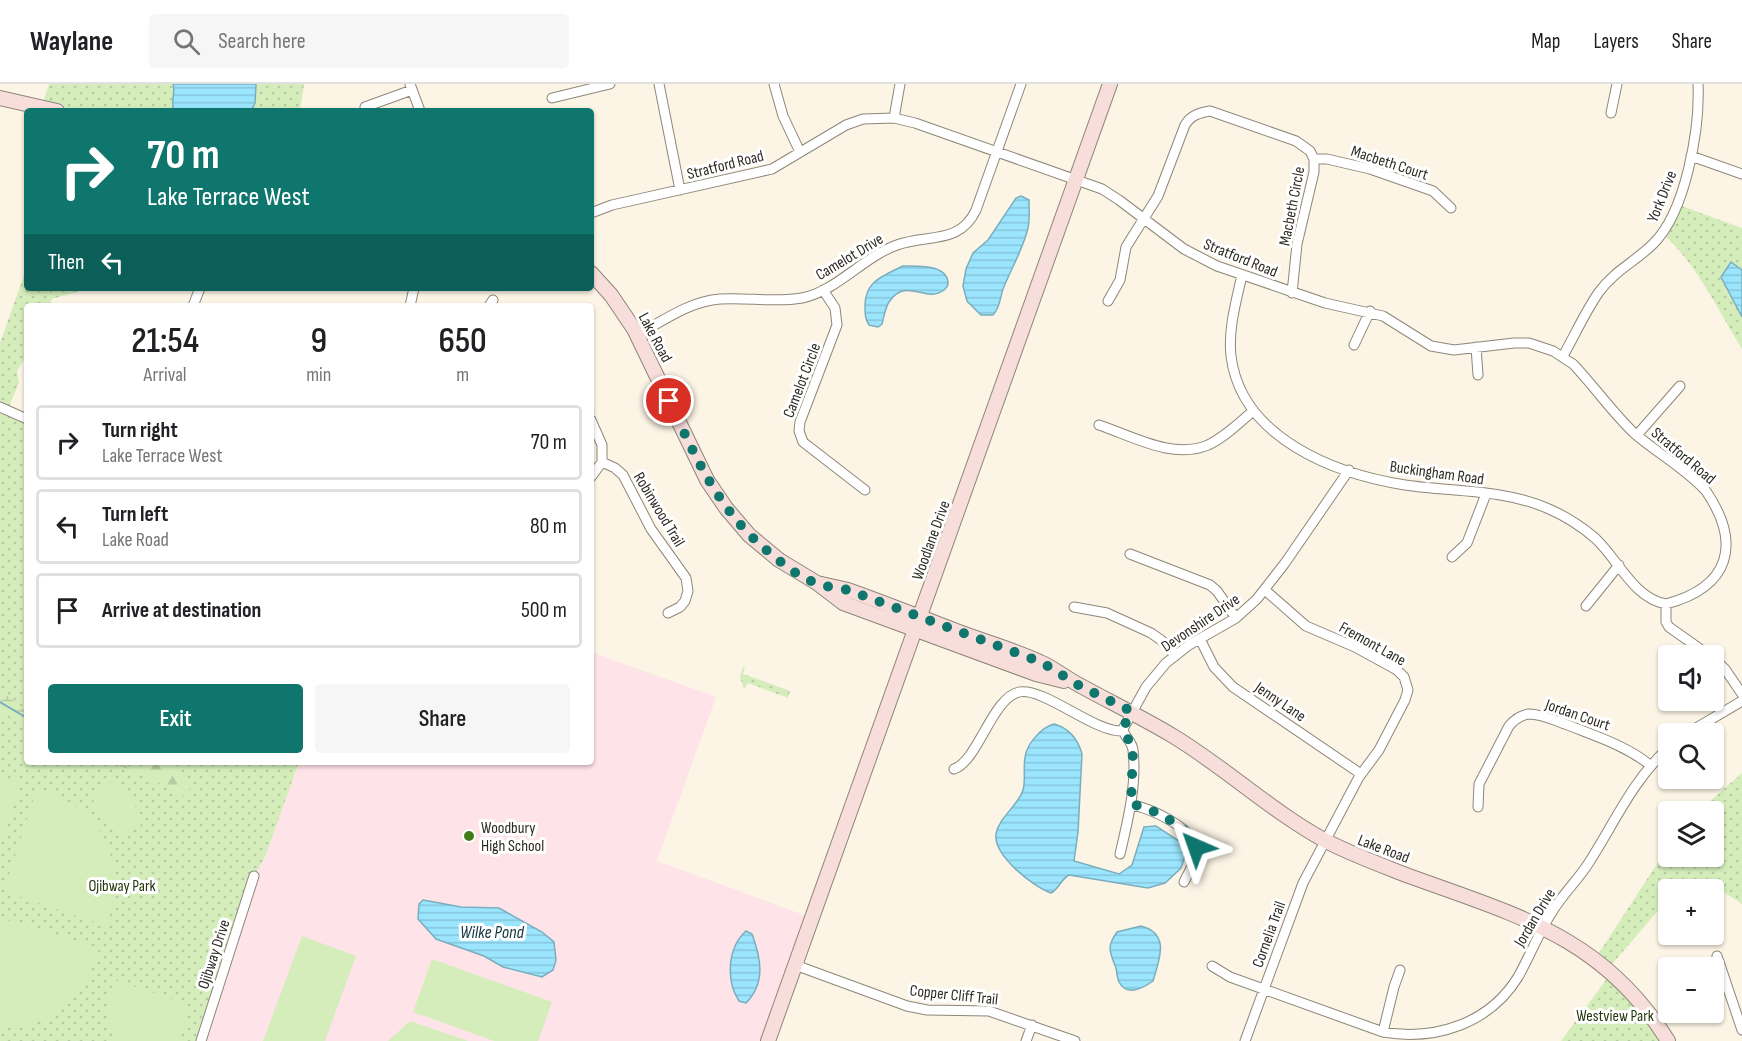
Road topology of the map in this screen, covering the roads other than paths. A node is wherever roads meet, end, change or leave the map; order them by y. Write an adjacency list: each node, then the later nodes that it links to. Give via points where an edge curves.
1 (610, 84): 11 (street)
2 (659, 84): 23 (street)
3 (774, 84): 17 (street, via 783,116)
4 (900, 84): 16 (street)
5 (1021, 84): 18 (street, Camelot Drive)
6 (1110, 84): 22 (street, Woodlane Drive)
7 (1617, 84): 15 (street)
8 (1698, 84): 19 (street, York Drive)
9 (411, 87): 12 (street); 14 (street)
10 (0, 98): 13 (street)
11 (552, 98)
12 (365, 107)
13 (44, 108)
14 (419, 108)
15 (1611, 113)
16 (894, 117): 17 (street, Stratford Road, via 863,119 846,125); 18 (street, Stratford Road)
17 (800, 152): 23 (street, Stratford Road, via 772,169)
18 (997, 152): 22 (street, Stratford Road); 29 (street, Camelot Drive, via 976,210 966,225 951,234 890,247)
19 (1691, 156): 21 (street); 36 (street, York Drive, via 1664,231 1599,292)
20 (1314, 159): 24 (street, Macbeth Court, via 1345,162 1433,191); 26 (street, Macbeth Circle, via 1296,141 1219,113 1197,114 1185,124 1158,196); 30 (street, Macbeth Circle, via 1297,244)
21 (1742, 174)
22 (1076, 180): 26 (street, Stratford Road, via 1102,189); 59 (street, Woodlane Drive)
23 (680, 190): 25 (street, Stratford Road)
24 (1450, 208)
25 (594, 212)
26 (1143, 217): 27 (street, Stratford Road, via 1184,249); 31 (street, Macbeth Circle, via 1126,247 1120,280)
27 (1242, 275): 30 (street, Stratford Road); 40 (street, Buckingham Road, via 1233,315 1232,358 1240,388)
28 (594, 277): 33 (street, Lake Road)
29 (823, 290): 33 (street, Camelot Drive, via 802,298 702,301); 48 (street, Camelot Circle, via 835,308 837,325 800,422 800,437)
30 (1293, 293): 32 (street, Stratford Road)
31 (1108, 301)
32 (1370, 311): 34 (street); 35 (street, Stratford Road, via 1431,346 1454,350)
33 (637, 335): 59 (street, Lake Road, via 707,480 749,535 790,569 817,584 848,590)
34 (1354, 345)
35 (1476, 347): 36 (street, Stratford Road, via 1529,343); 37 (street)
36 (1563, 356): 44 (street, Stratford Road)
37 (1478, 375)
38 (1680, 386): 44 (street)
39 (0, 407): 41 (street)
40 (1253, 411): 42 (street, via 1209,444 1187,450 1164,448); 46 (street, Buckingham Road, via 1278,436)
41 (24, 418)
42 (1099, 424)
43 (594, 427): 45 (street, via 602,445)
44 (1637, 435): 54 (street, Stratford Road, via 1706,490 1724,518 1732,542 1728,562 1709,585 1694,595)
45 (602, 462): 47 (street); 57 (street, Robinwood Trail, via 623,475 656,536 686,578 685,601)
46 (1349, 470): 49 (street, Buckingham Road, via 1406,485); 53 (street, Devonshire Drive)
47 (594, 473)
48 (865, 490)
49 (1486, 494): 51 (street, via 1467,543); 52 (street, Buckingham Road, via 1532,502 1563,516 1594,537)
50 (1130, 554): 58 (street, via 1210,585)
51 (1452, 557)
52 (1619, 565): 54 (street, Buckingham Road, via 1646,598); 55 (street)
53 (1265, 590): 58 (street, Devonshire Drive); 72 (street, Fremont Lane, via 1306,626 1359,649 1404,677 1406,698 1377,753)
54 (1666, 604): 61 (street, via 1669,627)
55 (1586, 606)
56 (1074, 607): 62 (street, via 1105,612 1148,632)
57 (668, 613)
58 (1236, 618): 60 (street, Devonshire Drive)
59 (918, 623): 66 (street, Lake Road, via 1041,662); 81 (street, Woodlane Drive)
60 (1200, 639): 62 (street, Devonshire Drive); 72 (street, Jenny Lane, via 1214,667 1233,687)
61 (1694, 645)
62 (1175, 655): 66 (street, Devonshire Drive, via 1152,678)
63 (1724, 668): 64 (street)
64 (1742, 694)
65 (1742, 701): 67 (street)
66 (1131, 711): 68 (street, Devonshire Drive); 75 (street, Lake Road)
67 (1705, 723)
68 (1123, 731): 71 (street, via 1107,729 1040,697 1019,692 994,716 968,759); 73 (street, via 1133,749)
69 (1658, 757): 70 (street, Jordan Drive)
70 (1650, 765): 74 (street, Jordan Court, via 1611,741 1543,716 1525,715 1509,726 1479,784); 79 (street, Jordan Drive)
71 (954, 769)
72 (1361, 774): 75 (street, Fremont Lane)
73 (1131, 804): 76 (street); 78 (street, via 1154,811 1194,841 1196,854)
74 (1478, 807)
75 (1326, 841): 79 (street, Lake Road); 84 (street, Cornelia Trail, via 1298,895)
76 (1120, 854)
77 (254, 876): 88 (street, Ojibway Drive)
78 (1184, 882)
79 (1544, 927): 87 (street, Jordan Drive, via 1513,984 1480,1016 1430,1035); 93 (street, Lake Road, via 1611,973 1647,1011)
80 (1717, 956): 86 (street)
81 (795, 965): 85 (street, Copper Cliff Trail, via 907,1006 986,1010); 89 (street, Woodlane Drive)
82 (1212, 966): 84 (street, Jordan Drive)
83 (1400, 970): 87 (street)
84 (1263, 989): 87 (street, Jordan Drive); 92 (street, Cornelia Trail)
85 (1032, 1025): 90 (street); 91 (street, Copper Cliff Trail)
86 (1742, 1030)
87 (1383, 1032)
88 (201, 1041)
89 (768, 1041)
90 (1026, 1041)
91 (1076, 1041)
92 (1245, 1041)
93 (1668, 1041)

